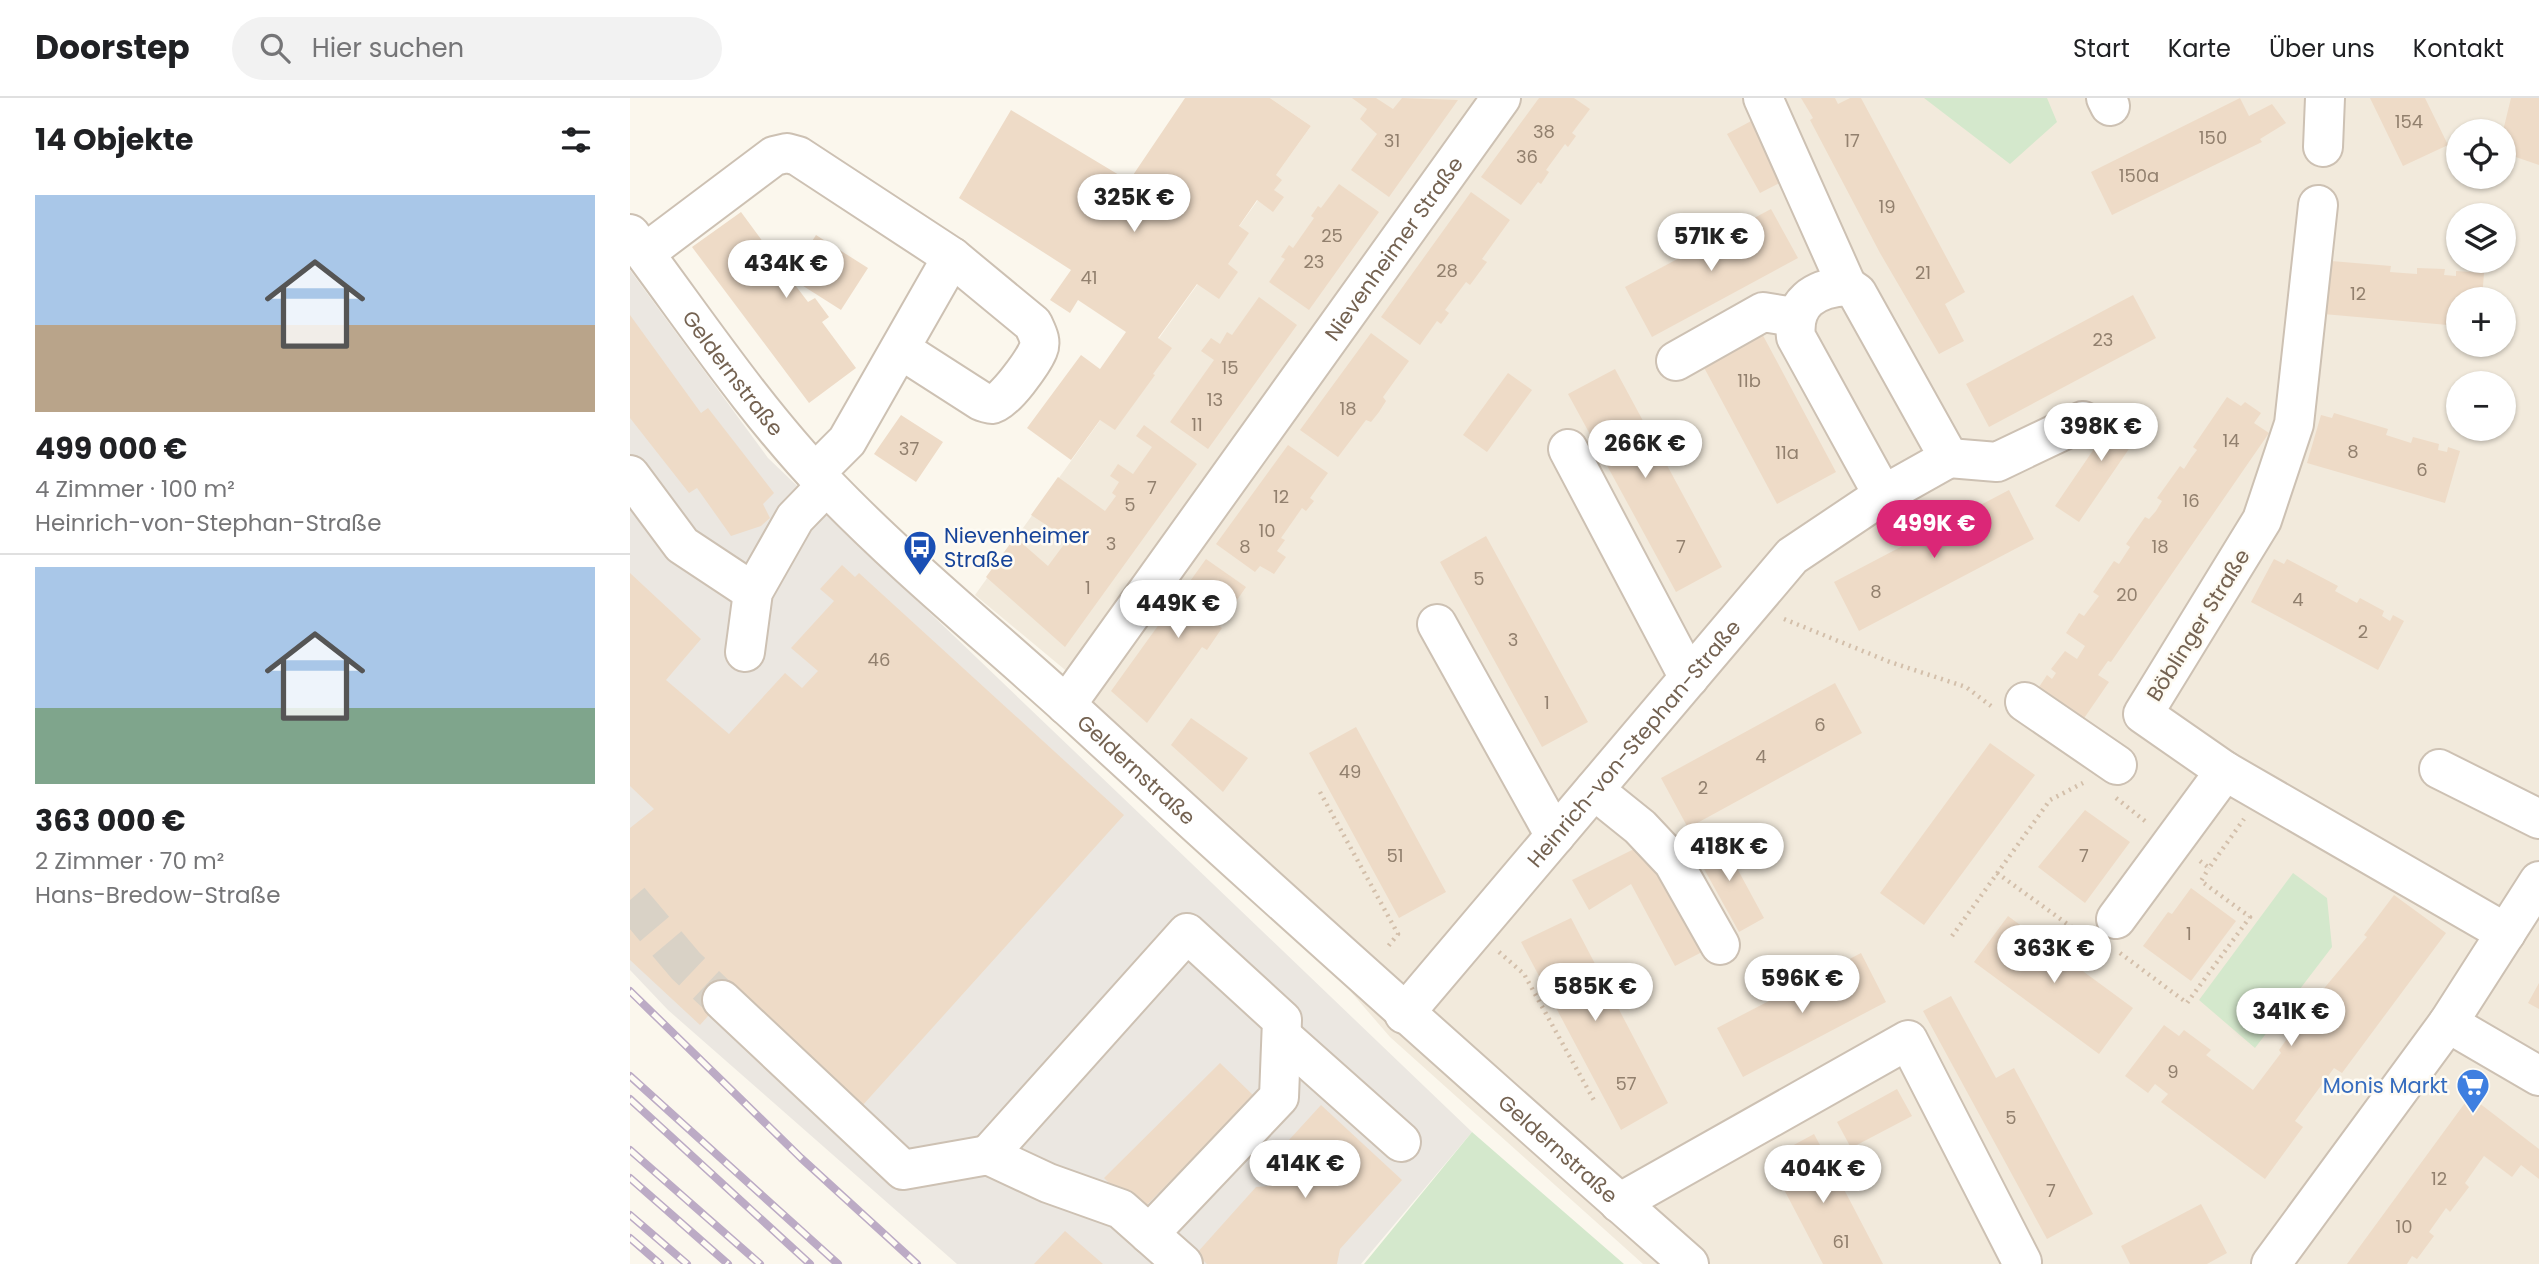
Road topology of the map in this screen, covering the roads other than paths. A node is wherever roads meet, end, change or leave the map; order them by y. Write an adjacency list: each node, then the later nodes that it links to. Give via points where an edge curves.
1 (1501, 98): 23 (street, Nievenheimer Straße)
2 (1763, 98): 8 (street)
3 (2325, 98): 4 (street)
4 (2323, 147)
5 (2318, 205): 24 (street, Böblinger Straße, via 2294,424 2262,520 2143,714)
6 (634, 240): 7 (street, via 774,156 787,153); 16 (street, Geldernstraße, via 771,423)
7 (953, 257): 10 (street); 10 (street, via 1033,324 1039,336 1038,349 1010,391 991,404)
8 (1847, 286): 9 (street, via 1834,286 1801,303); 14 (street, via 1857,293)
9 (1794, 317): 11 (street, via 1763,312); 17 (street, via 1796,337)
10 (900, 349): 16 (street)
11 (1676, 361)
12 (2083, 421): 14 (street, via 1997,462)
13 (1568, 449): 21 (street)
14 (1950, 458): 17 (street, Heinrich-von-Stephan-Straße)
15 (630, 475): 18 (street, via 682,545)
16 (821, 480): 18 (street); 23 (street, Geldernstraße, via 920,577)
17 (1883, 495): 21 (street, Heinrich-von-Stephan-Straße, via 1792,556)
18 (753, 592): 20 (street)
19 (1437, 624): 29 (street)
20 (745, 652)
21 (1689, 678): 27 (street, Heinrich-von-Stephan-Straße)
22 (2025, 702): 24 (street, via 2105,774)
23 (1066, 705): 35 (street, Geldernstraße)
24 (2149, 718): 26 (street, Böblinger Straße)
25 (2439, 769): 28 (street)
26 (2225, 771): 31 (street); 32 (street, Böblinger Straße)
27 (1594, 790): 29 (street, Heinrich-von-Stephan-Straße); 33 (street, via 1640,827 1673,862)
28 (2539, 819)
29 (1555, 836): 35 (street, Heinrich-von-Stephan-Straße)
30 (2539, 881): 32 (street)
31 (2116, 919)
32 (2506, 933): 36 (street)
33 (1720, 945)
34 (722, 1000): 40 (street, via 903,1170)
35 (1404, 1014): 41 (street, Geldernstraße)
36 (2448, 1023): 38 (street); 46 (street)
37 (1283, 1037): 39 (street); 40 (street, via 1282,1020 1188,933); 42 (street, via 1279,1097)
38 (2539, 1076)
39 (1401, 1142)
40 (988, 1155): 42 (street, via 1121,1209)
41 (1619, 1203): 43 (street, via 1909,1040); 45 (street, Geldernstraße)
42 (1149, 1234): 44 (street)
43 (2022, 1262)
44 (1183, 1264)
45 (1689, 1264)
46 (2271, 1264)

